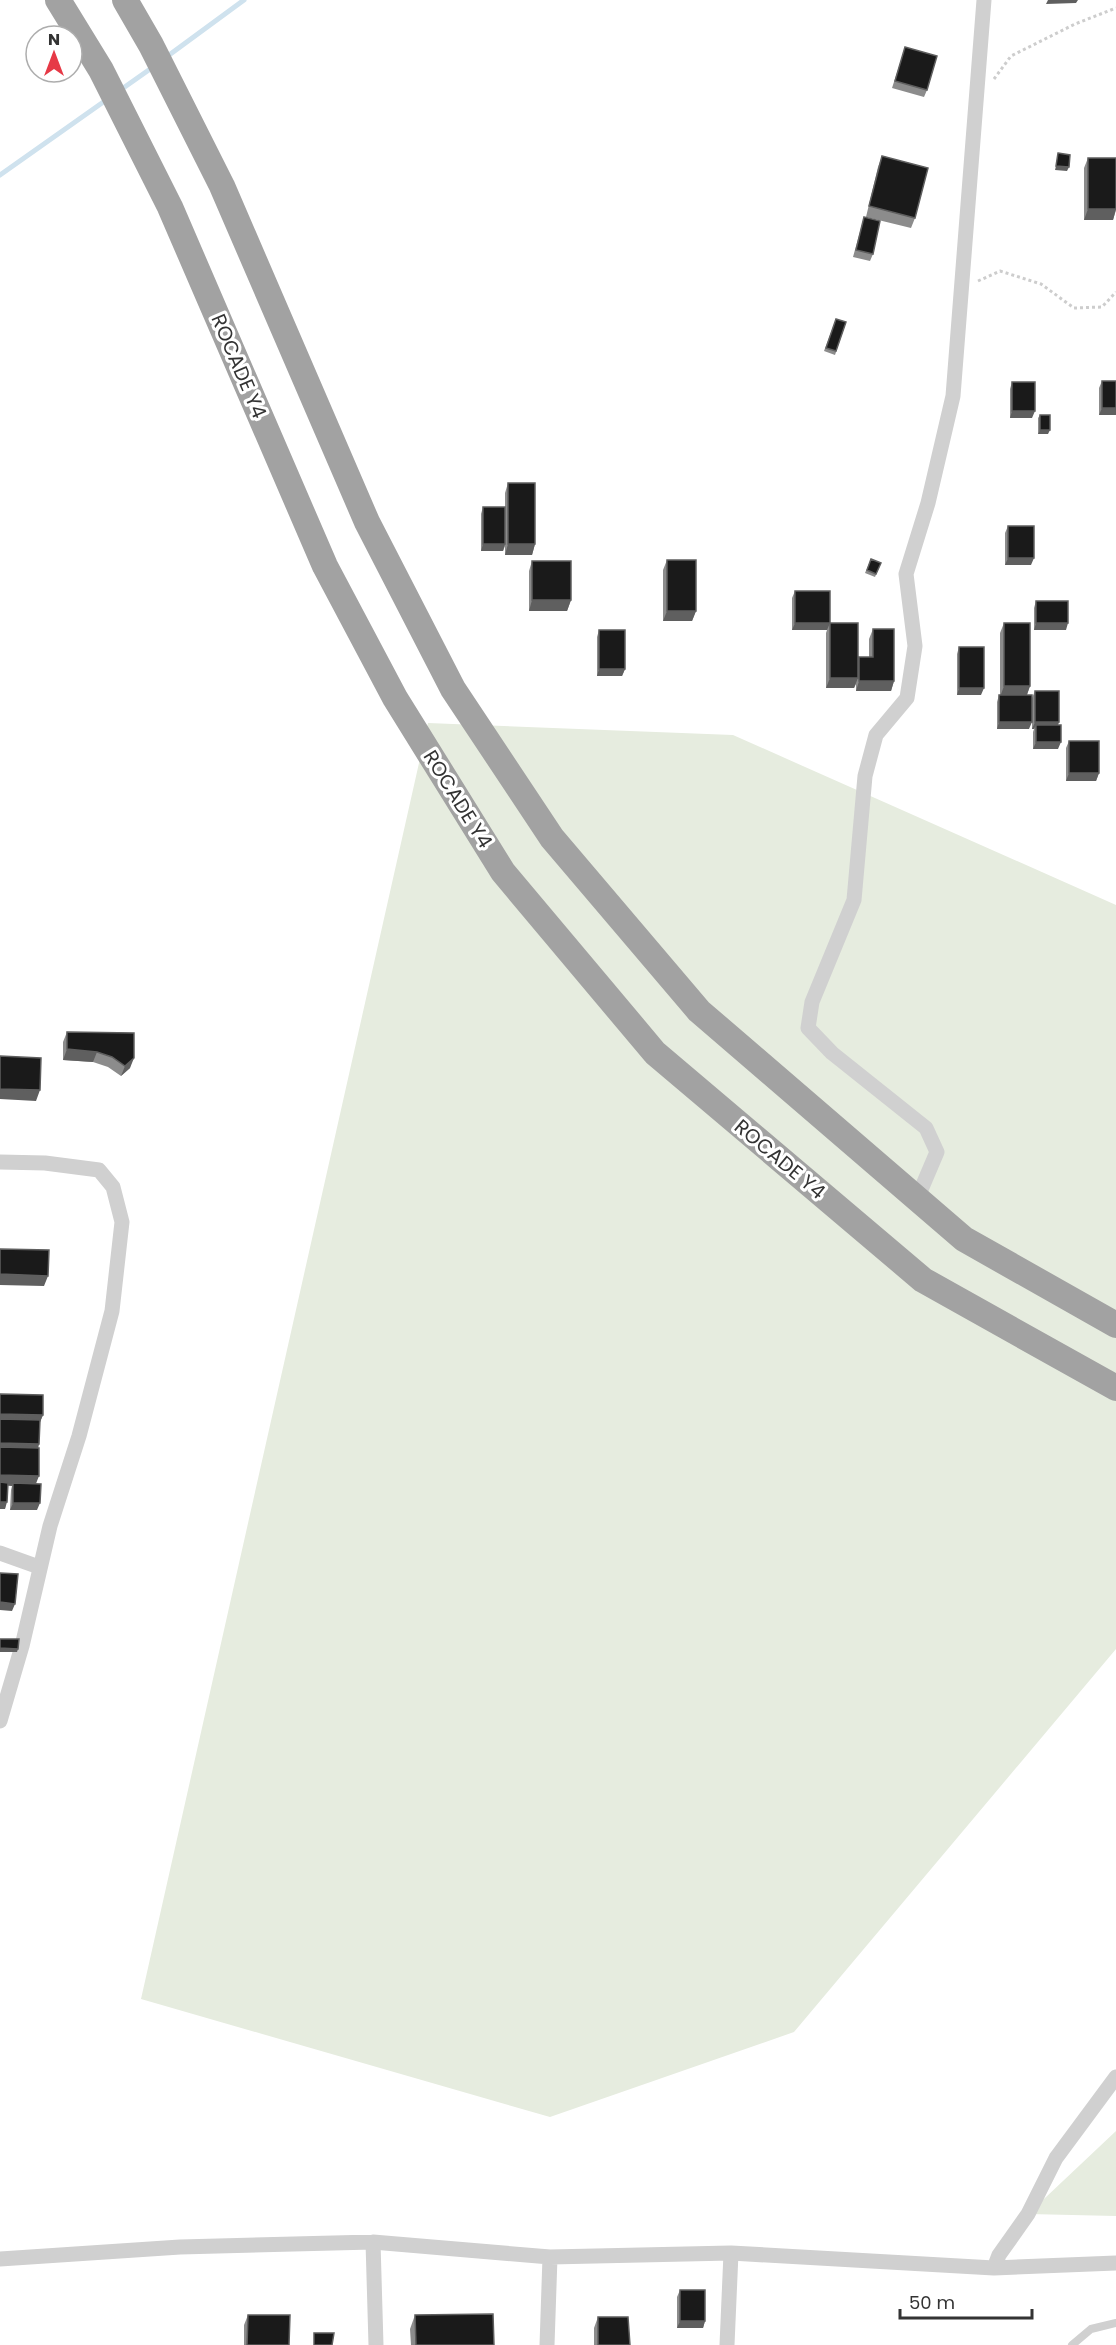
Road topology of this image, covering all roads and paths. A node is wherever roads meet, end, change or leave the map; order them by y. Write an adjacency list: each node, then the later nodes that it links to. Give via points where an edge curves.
1 (58, 0): 11 (highway, ROCADE Y4, via 101,70 170,207 325,566 395,698 503,872 655,1053 923,1280)
2 (125, 0): 9 (highway, via 222,186 367,522 453,689 552,838 699,1011)
3 (984, 0): 5 (street)
4 (1116, 8): 5 (path, via 1011,56)
5 (977, 102): 6 (street)
6 (963, 288): 7 (path, via 1000,272 1041,284 1074,308 1102,307); 9 (street, via 953,396 906,574 915,646 907,698 876,735 865,776 854,900 812,1002 808,1028 832,1053 926,1128 938,1152)
7 (1116, 292)
8 (0, 1162): 13 (street, via 99,1170 113,1187 122,1222 112,1311)
9 (917, 1199): 10 (highway, via 964,1239)
10 (1116, 1325)
11 (1116, 1388)
12 (0, 1553): 13 (street)
13 (39, 1567): 14 (street, via 22,1647)
14 (0, 1721)
15 (1116, 2077): 21 (street, via 1056,2158)
16 (373, 2242): 18 (street); 19 (street, via 180,2247); 23 (street)
17 (731, 2253): 18 (street); 21 (street); 25 (street)
18 (550, 2257): 24 (street)
19 (0, 2259)
20 (1116, 2263): 21 (street)
21 (994, 2268)
22 (1116, 2323): 26 (lane, via 1091,2329)
23 (376, 2345)
24 (548, 2345)
25 (727, 2345)
26 (1072, 2345)

